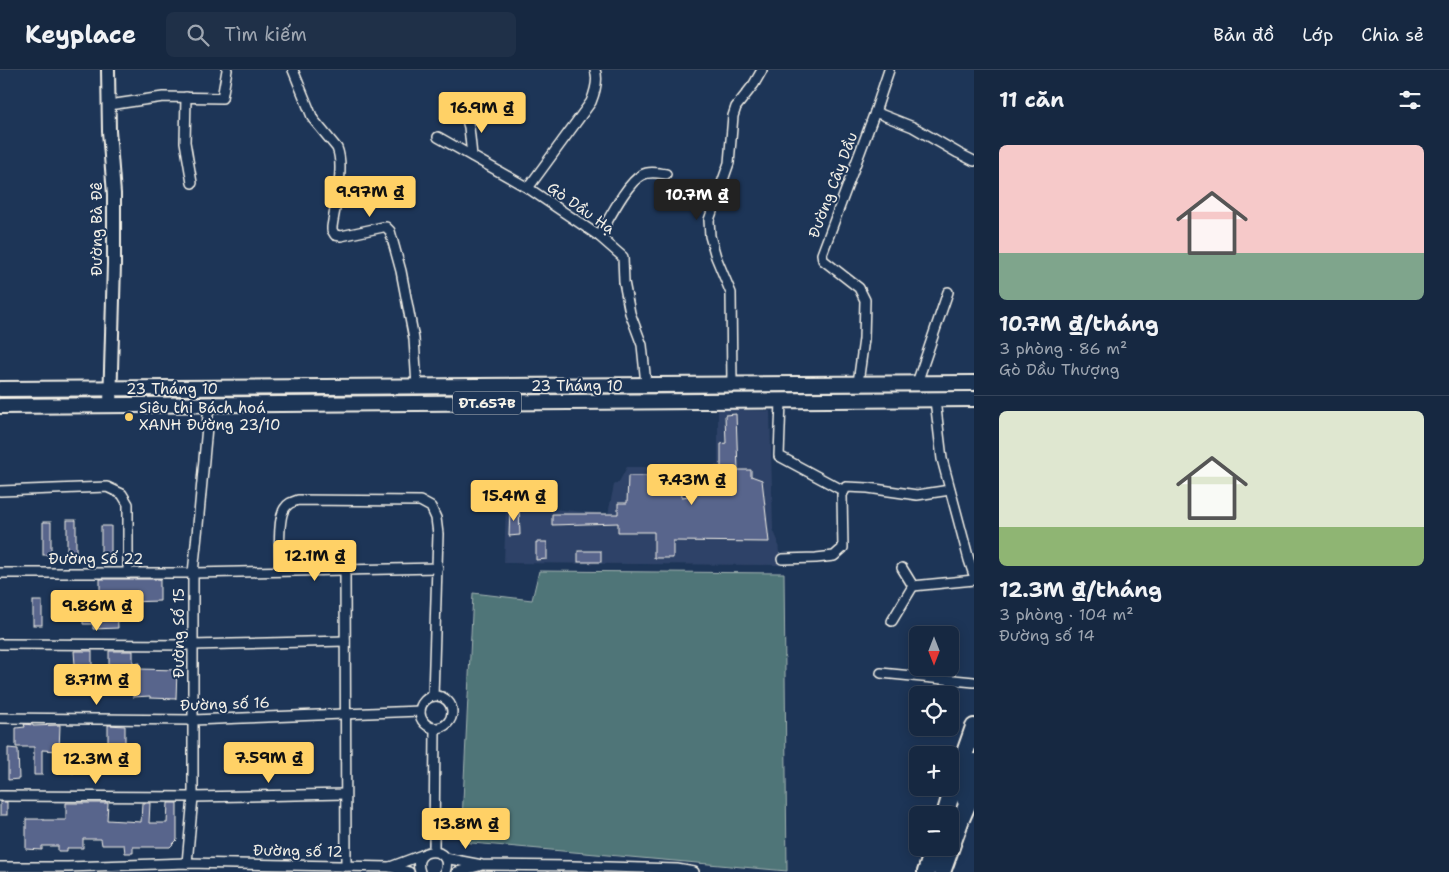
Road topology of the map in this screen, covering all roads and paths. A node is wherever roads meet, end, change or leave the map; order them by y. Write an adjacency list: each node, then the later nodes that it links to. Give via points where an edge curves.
1 (108, 70): 8 (street, Đường Bà Đê)
2 (227, 70): 7 (street, via 222,98)
3 (293, 70): 24 (street, via 313,119 340,154 333,233 341,236 382,227 390,231 414,339)
4 (762, 70): 23 (street, via 736,106 729,163 708,226 716,258 731,292)
5 (889, 70): 9 (street, Đường Cây Dầu)
6 (596, 71): 16 (street, Gò Dầu Hạ, via 591,102)
7 (186, 97): 8 (street); 15 (street, via 185,142)
8 (109, 105): 26 (street, Đường Bà Đê, via 114,264)
9 (875, 112): 13 (street, via 913,127); 19 (street, Đường Cây Dầu, via 822,254 823,260 859,288 866,300)
10 (466, 117): 12 (street)
11 (438, 137): 12 (street)
12 (472, 156): 16 (street)
13 (974, 161)
14 (666, 174): 17 (street, via 646,173 634,180)
15 (192, 182)
16 (528, 188): 17 (street, Gò Dầu Hạ)
17 (599, 236): 22 (street, Gò Dầu Hạ, via 623,257 624,282 630,313 642,346)
18 (948, 292): 20 (street)
19 (858, 383): 20 (main road, 23 Tháng 10 / ĐT.657B); 23 (main road, 23 Tháng 10 / ĐT.657B)
20 (917, 383): 21 (main road, 23 Tháng 10 / ĐT.657B)
21 (974, 383)
22 (646, 384): 23 (main road, 23 Tháng 10 / ĐT.657B); 24 (main road, 23 Tháng 10 / ĐT.657B)
23 (732, 384)
24 (418, 386): 26 (main road, 23 Tháng 10 / ĐT.657B)
25 (0, 389): 26 (main road, 23 Tháng 10 / ĐT.657B)
26 (110, 389): 30 (street, Đường Bà Đê)
27 (974, 399): 28 (main road, 23 Tháng 10 / ĐT.657B)
28 (935, 400): 29 (main road, 23 Tháng 10 / ĐT.657B); 33 (street, via 940,449)
29 (781, 401): 31 (main road, 23 Tháng 10 / ĐT.657B); 35 (street, via 779,456)
30 (110, 405): 31 (main road, 23 Tháng 10 / ĐT.657B); 32 (main road, 23 Tháng 10 / ĐT.657B)
31 (209, 405): 43 (street, Đường Số 15)
32 (0, 406)
33 (950, 490): 35 (street, via 917,495 868,488 846,487); 44 (street)
34 (0, 491): 42 (street, Đường Số 22, via 107,487 122,494 128,504)
35 (844, 491): 36 (street, via 844,548 834,556)
36 (782, 558)
37 (438, 568): 39 (street); 40 (street, via 436,518 431,506 420,500 298,500 283,510 280,521); 53 (street)
38 (902, 568): 46 (street)
39 (345, 569): 40 (street); 48 (street)
40 (280, 570): 43 (street)
41 (0, 573): 42 (street, Đường Số 22)
42 (128, 573): 43 (street, Đường Số 22)
43 (192, 573): 50 (street, Đường Số 15)
44 (974, 575)
45 (974, 580): 46 (street)
46 (913, 586): 47 (street)
47 (892, 621)
48 (345, 641): 50 (street); 61 (street)
49 (0, 644): 50 (street)
50 (193, 645): 56 (street, Đường Số 15)
51 (881, 673): 52 (street)
52 (974, 682)
53 (433, 696): 54 (street, via 424,701); 58 (street, via 448,701 452,711 449,721)
54 (420, 711): 56 (street, Đường số 16); 58 (street, via 422,721)
55 (0, 718): 56 (street, Đường số 16)
56 (193, 720): 63 (street, Đường Số 15)
57 (974, 727): 64 (highway, via 954,784)
58 (435, 728): 67 (street)
59 (974, 761): 65 (highway)
60 (974, 789): 66 (highway)
61 (345, 794): 63 (street); 75 (street)
62 (0, 796): 63 (street)
63 (193, 797): 72 (street, Đường Số 15)
64 (952, 806)
65 (955, 806)
66 (959, 807)
67 (434, 851): 68 (street); 71 (street)
68 (422, 855): 76 (street); 80 (street, via 418,867)
69 (931, 856): 84 (highway)
70 (945, 856): 85 (highway)
71 (445, 858): 73 (street); 81 (street)
72 (186, 863): 75 (street, Đường số 12); 77 (street); 78 (street)
73 (482, 865): 82 (street); 83 (street)
74 (0, 866): 77 (street)
75 (346, 866): 76 (street, Đường số 12)
76 (390, 867): 79 (street, Đường số 12)
77 (156, 868)
78 (192, 872)
79 (409, 872)
80 (420, 872)
81 (445, 872)
82 (457, 872)
83 (694, 872)
84 (926, 872)
85 (942, 872)

